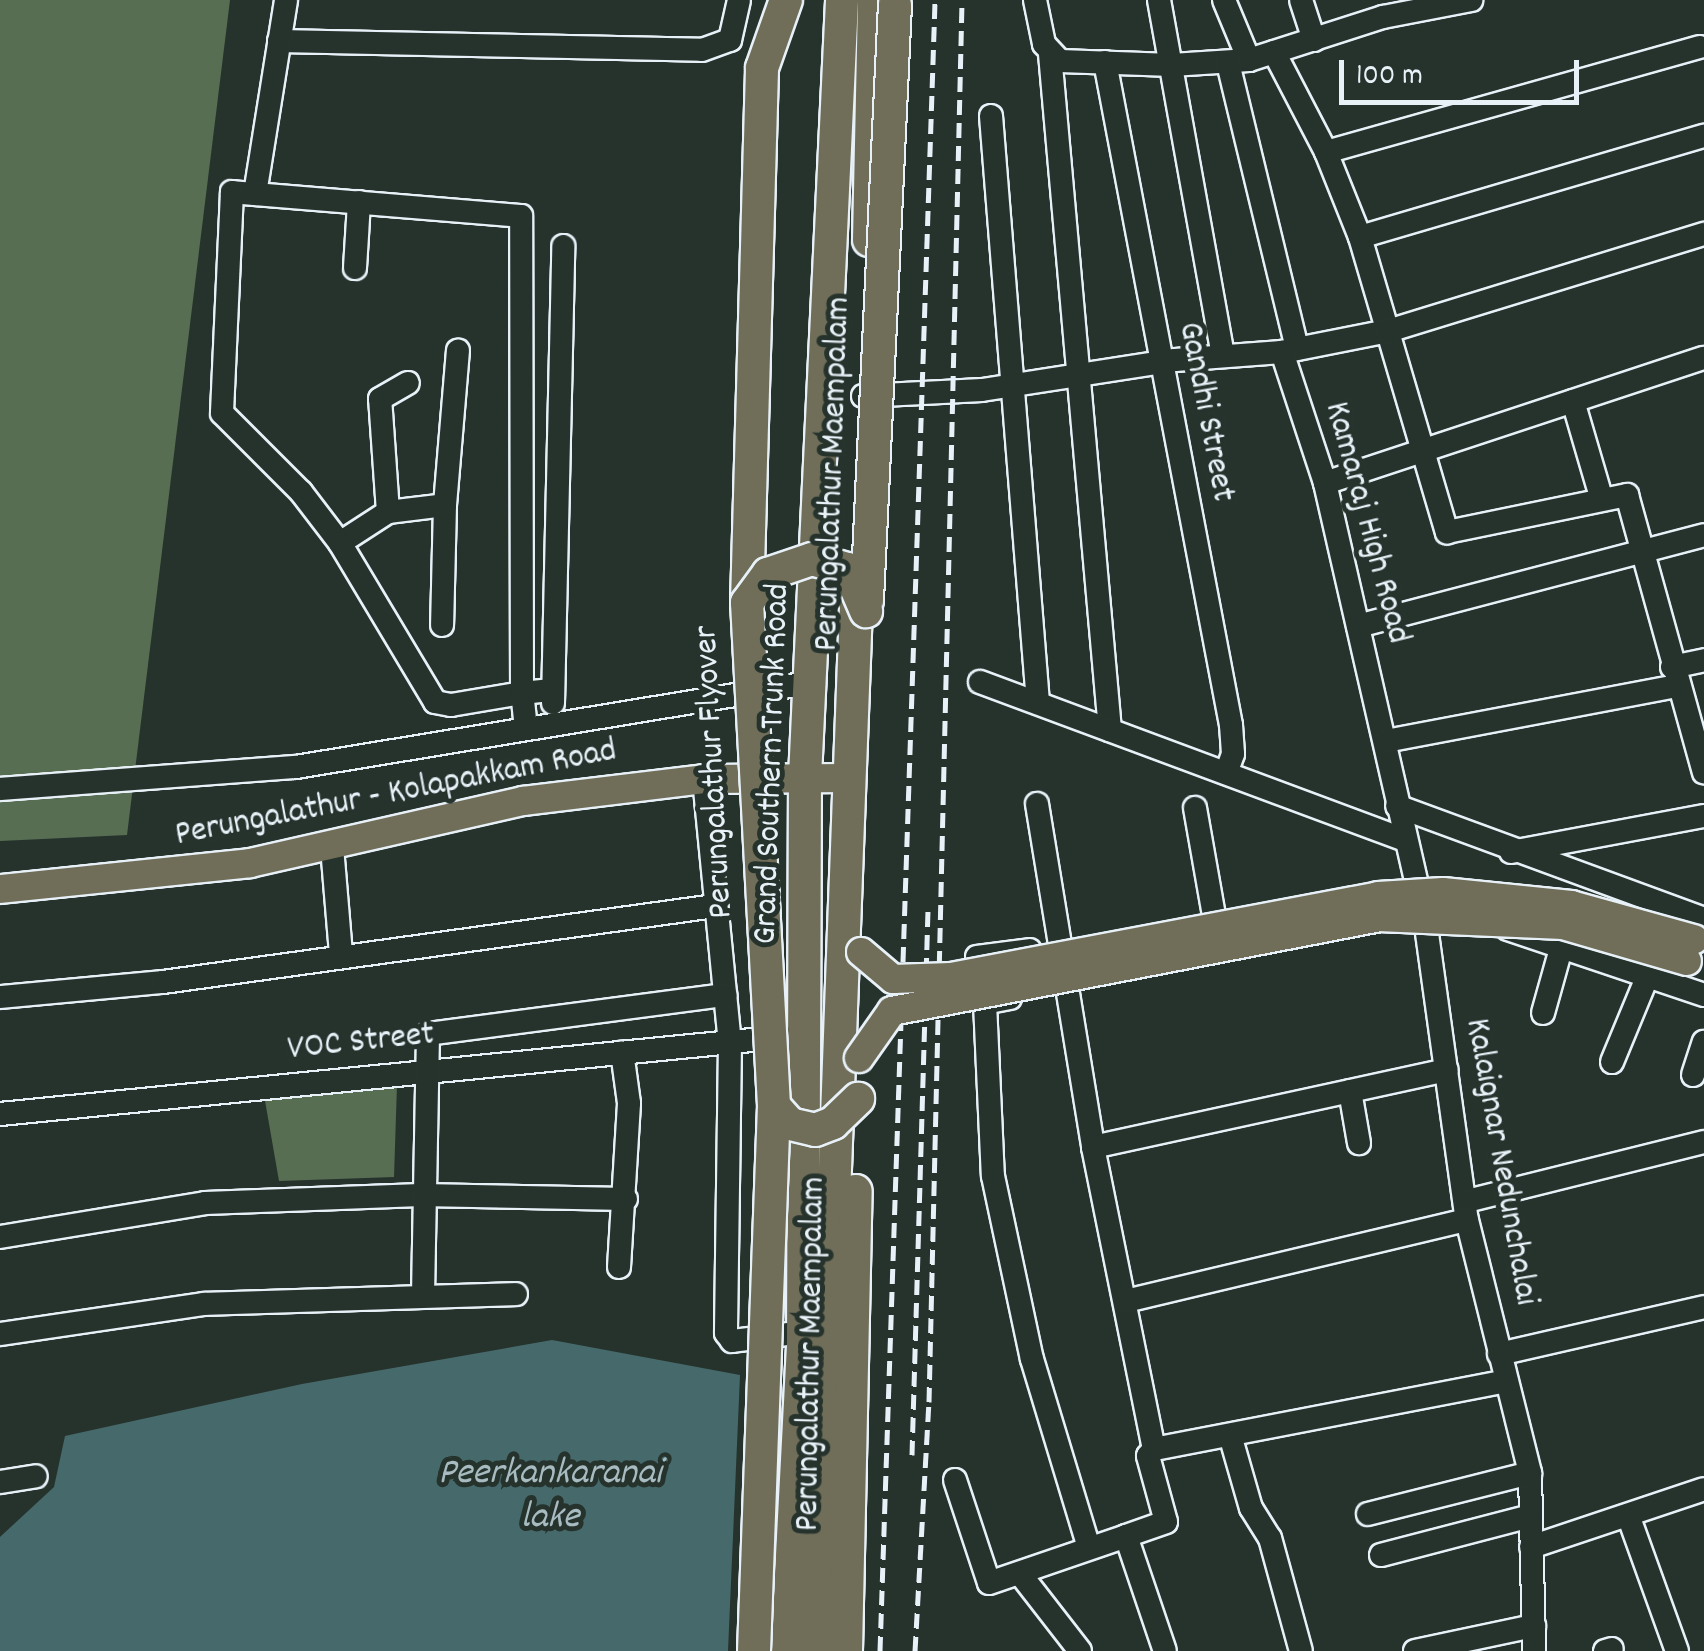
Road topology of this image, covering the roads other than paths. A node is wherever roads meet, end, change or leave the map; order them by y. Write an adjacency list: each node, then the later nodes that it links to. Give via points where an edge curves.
1 (286, 0): 11 (street)
2 (738, 0): 11 (street, via 730,40 702,50)
3 (786, 0): 47 (highway, Perungalathur Flyover, via 762,68)
4 (842, 0): 53 (highway, Grand Southern Trunk Road)
5 (1035, 0): 15 (street)
6 (1160, 0): 18 (street)
7 (1224, 0): 17 (street, Kamaraj High Road)
8 (1300, 0): 12 (street)
9 (888, 2): 37 (highway); 48 (highway, Perungalathur Maempalam, bridge)
10 (1456, 2): 12 (street, via 1383,16)
11 (279, 40): 22 (street)
12 (1314, 40): 14 (street)
13 (1700, 47): 21 (street)
14 (1274, 52): 17 (street); 21 (street)
15 (1050, 54): 16 (street, via 1060,61); 34 (street)
16 (1105, 62): 18 (street); 33 (street, Gandhi Street)
17 (1238, 62): 18 (street); 29 (street, Kamaraj High Road)
18 (1172, 65): 31 (street)
19 (991, 116): 36 (street)
20 (1704, 136): 25 (street)
21 (1326, 152): 25 (street)
22 (255, 194): 23 (street); 45 (street, via 232,192 218,401 227,421 301,492)
23 (359, 202): 27 (street); 56 (street, via 521,216)
24 (1704, 234): 28 (street)
25 (1360, 237): 28 (street)
26 (563, 246): 55 (street)
27 (355, 268)
28 (1388, 331): 29 (street); 39 (street)
29 (1290, 350): 31 (street); 40 (street, Kamaraj High Road)
30 (458, 351): 42 (street)
31 (1223, 354): 33 (street)
32 (1704, 358): 38 (street)
33 (1160, 362): 34 (street); 63 (street, Gandhi Street, via 1230,725 1233,754)
34 (1075, 377): 36 (street); 60 (street)
35 (408, 383): 43 (street, via 380,399)
36 (1011, 386): 37 (street); 57 (street)
37 (863, 396): 65 (highway)
38 (1573, 400): 39 (street); 41 (street)
39 (1424, 451): 40 (street); 41 (street, via 1447,532)
40 (1325, 483): 50 (street, Kamaraj High Road)
41 (1601, 498): 46 (street, via 1627,494)
42 (445, 506): 43 (street); 49 (street)
43 (388, 512): 45 (street)
44 (1704, 535): 46 (street)
45 (340, 543): 56 (street, via 433,700 452,706)
46 (1643, 552): 50 (street); 52 (street)
47 (747, 603): 48 (highway, bridge, via 768,574 812,559 848,569); 103 (highway, Perungalathur Flyover, bridge)
48 (866, 611): 83 (highway, Perungalathur Maempalam)
49 (442, 625)
50 (1358, 626): 61 (street, Kamaraj High Road)
51 (1704, 660): 52 (street)
52 (1675, 677): 61 (street); 62 (street)
53 (814, 682): 58 (street); 64 (highway, Grand Southern Trunk Road)
54 (980, 682): 57 (street)
55 (552, 690): 56 (street); 58 (street)
56 (522, 693): 59 (street)
57 (1038, 703): 60 (street)
58 (554, 724): 59 (street)
59 (526, 729): 67 (street, via 296,767)
60 (1110, 730): 63 (street)
61 (1386, 741): 69 (street, Kamaraj High Road)
62 (1703, 763)
63 (1226, 774): 72 (street)
64 (805, 777): 65 (main road, Perungalathur - Kolapakkam Road); 66 (main road, Perungalathur - Kolapakkam Road); 92 (highway, Grand Southern Trunk Road)
65 (851, 778): 139 (highway)
66 (704, 779): 73 (main road, Perungalathur - Kolapakkam Road, via 524,802); 77 (street)
67 (0, 789)
68 (1037, 804): 81 (street)
69 (1397, 806): 72 (street, Kalaignar Nedunchalai); 74 (street)
70 (1194, 808): 78 (street)
71 (1704, 816): 74 (street)
72 (1403, 839): 75 (street, Kalaignar Nedunchalai)
73 (332, 847): 76 (main road, Perungalathur - Kolapakkam Road, via 141,879); 84 (street)
74 (1510, 852): 82 (street)
75 (1418, 882): 78 (street); 79 (street, Kalaignar Nedunchalai)
76 (0, 889)
77 (715, 906): 84 (street); 88 (street)
78 (1214, 916): 81 (street)
79 (1425, 920): 80 (street, via 1487,923); 87 (street, via 1318,931); 98 (street, Kalaignar Nedunchalai)
80 (1562, 944): 86 (street); 91 (street)
81 (1060, 946): 85 (street); 87 (street)
82 (1699, 946): 83 (main road, bridge, via 1571,905 1443,892 1325,906 951,976 893,979); 96 (main road, bridge, via 1564,925 1378,917 892,1011)
83 (860, 952): 96 (highway, Perungalathur Maempalam)
84 (342, 955): 90 (street)
85 (977, 956)
86 (1648, 975): 89 (street); 97 (street)
87 (1066, 984): 107 (street); 133 (street, via 985,1004 992,1176 1004,1245)
88 (725, 995): 93 (street); 99 (street, via 436,1031 426,1038)
89 (1704, 995)
90 (0, 997)
91 (1542, 1013)
92 (808, 1034): 93 (street, VOC Street); 117 (highway, Grand Southern Trunk Road)
93 (730, 1042): 95 (street, VOC Street); 117 (street, via 726,1333 732,1341)
94 (1704, 1042): 100 (street)
95 (622, 1052): 99 (street, VOC Street); 109 (street, via 629,1103)
96 (859, 1058): 102 (highway, Perungalathur Maempalam)
97 (1612, 1062)
98 (1447, 1070): 101 (street); 110 (street, Kalaignar Nedunchalai)
99 (426, 1071): 104 (street, VOC Street); 108 (street)
100 (1692, 1075)
101 (1350, 1091): 106 (street); 107 (street)
102 (858, 1099): 103 (highway, bridge, via 833,1123 814,1130 790,1124); 140 (highway, Perungalathur Maempalam)
103 (774, 1106): 137 (highway, Perungalathur Flyover, bridge)
104 (0, 1114)
105 (1704, 1142): 110 (street)
106 (1359, 1143)
107 (1093, 1146): 115 (street)
108 (421, 1195): 109 (street); 111 (street, via 204,1203); 114 (street)
109 (626, 1200): 112 (street)
110 (1467, 1211): 115 (street); 119 (street, Kalaignar Nedunchalai)
111 (0, 1236)
112 (619, 1267)
113 (516, 1294): 114 (street)
114 (423, 1295): 118 (street, via 204,1304)
115 (1126, 1301): 122 (street)
116 (1704, 1307): 119 (street)
117 (803, 1332): 138 (highway, Grand Southern Trunk Road)
118 (0, 1334)
119 (1500, 1354): 120 (street, Kalaignar Nedunchalai)
120 (1506, 1381): 121 (street); 123 (street, Kalaignar Nedunchalai)
121 (1230, 1434): 122 (street); 143 (street, via 1251,1508 1270,1538)
122 (1154, 1449): 131 (street, via 1148,1456 1166,1522)
123 (1530, 1473): 128 (street); 129 (street, Kalaignar Nedunchalai)
124 (36, 1476): 126 (street)
125 (955, 1480): 135 (street, via 986,1581)
126 (0, 1482)
127 (1704, 1489): 130 (street)
128 (1368, 1514)
129 (1531, 1516): 132 (street, Kalaignar Nedunchalai); 134 (street)
130 (1628, 1516): 132 (street); 146 (street)
131 (1126, 1536): 133 (street); 142 (street)
132 (1531, 1547): 136 (street, Kalaignar Nedunchalai)
133 (1089, 1548): 135 (street)
134 (1381, 1555)
135 (1021, 1575): 141 (street)
136 (1534, 1626): 144 (street); 145 (street, Kalaignar Nedunchalai)
137 (754, 1651)
138 (786, 1651)
139 (817, 1651)
140 (846, 1651)
141 (1080, 1651)
142 (1165, 1651)
143 (1301, 1651)
144 (1414, 1651)
145 (1534, 1651)
146 (1677, 1651)

